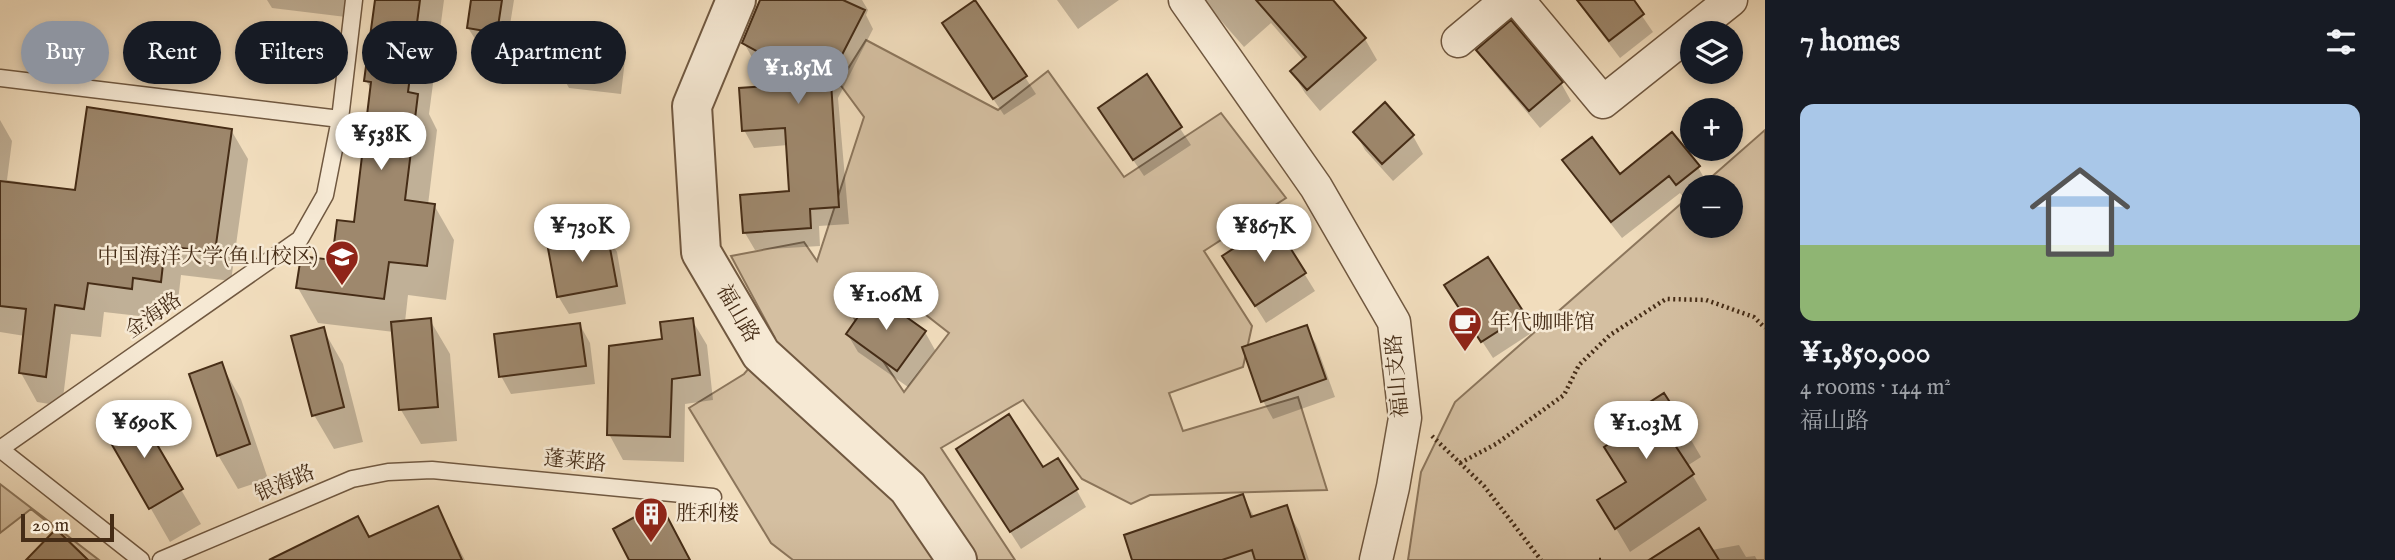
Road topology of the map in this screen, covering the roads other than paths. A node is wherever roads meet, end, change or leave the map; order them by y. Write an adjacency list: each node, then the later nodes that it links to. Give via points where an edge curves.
1 (354, 0): 9 (lane, 金海路)
2 (736, 0): 15 (street, 福山路, via 692,106 701,252 761,354 908,488)
3 (1185, 0): 16 (street, 福山支路, via 1316,187 1394,322 1405,418)
4 (1507, 0): 7 (street)
5 (1518, 0): 6 (street, via 1603,103)
6 (1731, 0)
7 (1458, 41)
8 (0, 78): 9 (lane)
9 (340, 119): 10 (lane, 金海路, via 325,195 300,239)
10 (0, 449): 13 (lane)
11 (432, 470): 12 (lane, 蓬莱路); 14 (lane, 银海路, via 352,479)
12 (713, 497)
13 (141, 560)
14 (160, 560)
15 (957, 560)
16 (1376, 560)

